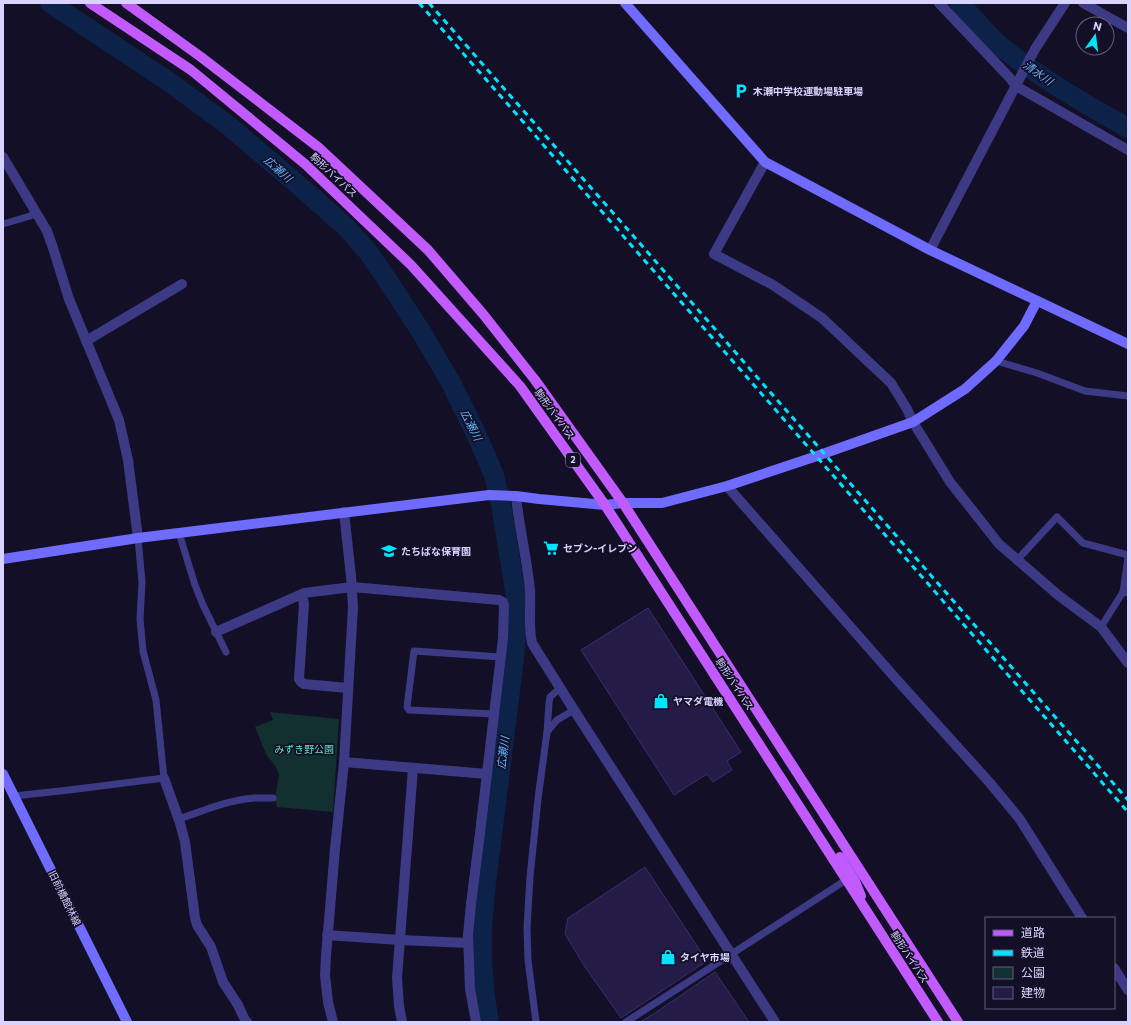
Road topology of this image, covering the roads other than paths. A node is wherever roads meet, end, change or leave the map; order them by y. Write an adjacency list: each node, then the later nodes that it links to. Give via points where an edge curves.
1 (90, 3): 25 (main road, 駒形バイパス / 2, via 191,70 305,164 412,265 520,386)
2 (126, 3): 24 (main road, 駒形バイパス / 2, via 318,147 428,250 535,380)
3 (626, 3): 11 (street)
4 (939, 3): 8 (street)
5 (1065, 3): 8 (street)
6 (1083, 3): 7 (street)
7 (1128, 28)
8 (1016, 86): 9 (street); 14 (street)
9 (1128, 150)
10 (3, 157): 12 (street)
11 (765, 162): 14 (street); 21 (street, via 714,254 773,285 822,318 891,383)
12 (36, 213): 13 (lane); 17 (street, via 47,231)
13 (3, 224)
14 (930, 250): 16 (street)
15 (182, 284): 17 (street)
16 (1037, 301): 18 (street); 19 (street, via 1024,326)
17 (86, 341): 28 (street, via 119,420 128,460)
18 (1128, 344)
19 (996, 361): 20 (lane, via 1085,391); 21 (street, via 965,389)
20 (1128, 396)
21 (913, 422): 22 (street); 31 (street, via 950,482 999,544)
22 (727, 486): 24 (street, via 662,503); 56 (street, via 1019,818)
23 (512, 496): 25 (street); 26 (street, via 489,495); 41 (street, via 530,592 532,643)
24 (623, 503): 25 (street); 72 (main road, 駒形バイパス / 2)
25 (605, 505): 54 (main road, 駒形バイパス / 2)
26 (344, 512): 27 (street); 32 (street)
27 (179, 533): 28 (street); 36 (lane, via 194,585)
28 (138, 538): 30 (street); 49 (lane, via 142,582 140,619 143,651 156,700)
29 (1128, 556): 31 (lane, via 1082,543 1057,517); 33 (lane)
30 (3, 559)
31 (1017, 560): 35 (street)
32 (352, 587): 34 (street); 38 (street, via 499,600 504,606); 40 (street)
33 (1125, 592): 35 (lane)
34 (301, 595): 36 (street); 40 (street, via 304,604 299,679 304,684)
35 (1101, 627): 39 (street)
36 (216, 632): 37 (lane)
37 (226, 652)
38 (501, 657): 43 (street); 43 (lane, via 418,651 414,651 413,654 407,707 409,710)
39 (1128, 663)
40 (348, 688): 45 (street)
41 (560, 688): 42 (street); 44 (lane, via 550,697)
42 (574, 710): 44 (lane, via 557,720); 60 (street)
43 (494, 714): 48 (street)
44 (547, 732): 68 (lane, via 537,807 527,928 528,960)
45 (344, 762): 46 (street); 57 (street)
46 (413, 768): 48 (street); 58 (street)
47 (3, 774): 50 (street, 旧前橋館林線)
48 (487, 774): 59 (street)
49 (164, 778): 50 (lane); 52 (street)
50 (14, 796): 63 (street, 旧前橋館林線)
51 (273, 798): 52 (lane, via 238,800)
52 (179, 819): 64 (street, via 185,842 197,925 211,947 223,982)
53 (840, 857): 55 (main road, via 855,881)
54 (846, 880): 55 (main road, 駒形バイパス / 2); 60 (lane)
55 (864, 908): 71 (main road, 駒形バイパス / 2)
56 (1081, 917)
57 (327, 935): 58 (street); 65 (street, via 325,975)
58 (400, 940): 59 (street); 66 (street, via 397,988)
59 (468, 943): 67 (street, via 470,989)
60 (731, 954): 69 (lane); 70 (street)
61 (1115, 970): 62 (street)
62 (1128, 990)
63 (127, 1022)
64 (246, 1022)
65 (333, 1022)
66 (402, 1022)
67 (476, 1022)
68 (536, 1022)
69 (626, 1022)
70 (775, 1022)
71 (938, 1022)
72 (958, 1022)

